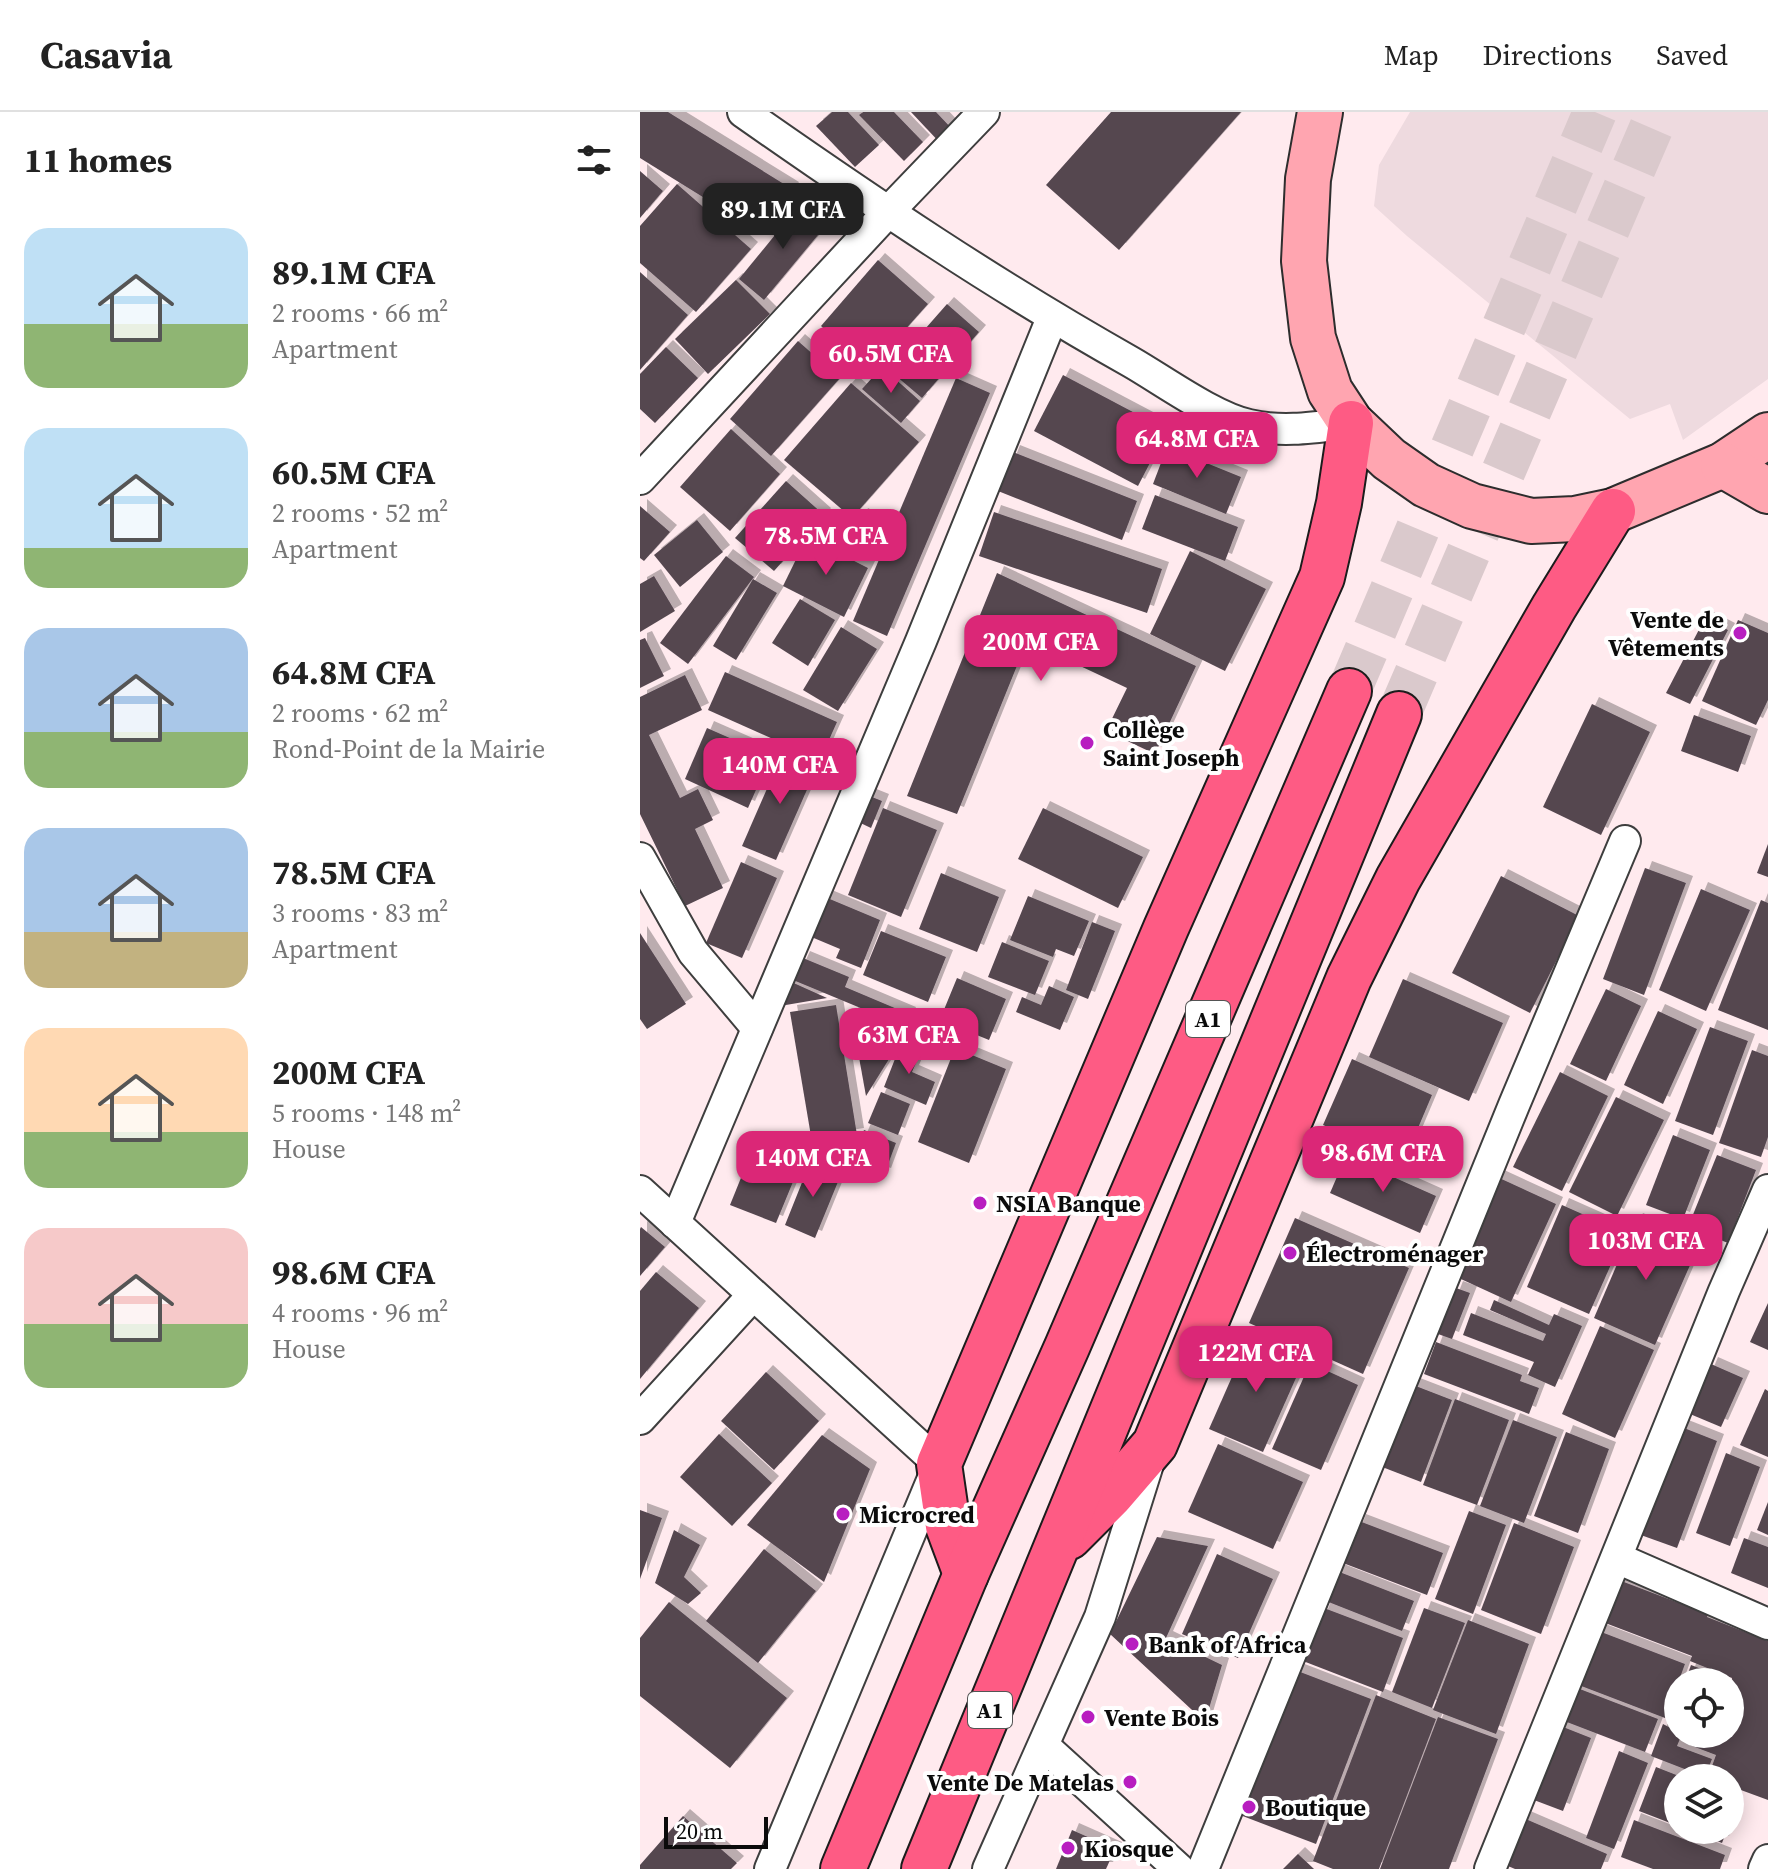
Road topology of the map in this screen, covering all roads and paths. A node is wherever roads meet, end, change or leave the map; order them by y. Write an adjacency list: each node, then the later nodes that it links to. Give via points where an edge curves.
1 (743, 112): 4 (street)
2 (984, 112): 4 (street)
3 (1320, 112): 6 (main road, via 1308,179 1304,261 1313,338 1330,391)
4 (887, 213): 5 (street); 9 (street)
5 (1052, 318): 6 (street, via 1245,425 1277,431); 16 (street)
6 (1351, 423): 11 (main road, via 1426,485 1472,506 1531,521); 23 (main road, via 1322,577 1166,928)
7 (1768, 435): 8 (main road)
8 (1723, 465): 10 (main road); 11 (main road)
9 (640, 479)
10 (1768, 491)
11 (1613, 511): 22 (main road, via 1406,866 1349,978)
12 (1349, 691): 26 (main road, A1)
13 (1399, 714): 24 (main road, A1)
14 (1625, 841): 35 (street)
15 (640, 858): 16 (street, via 693,952)
16 (757, 1028): 19 (street)
17 (1768, 1190): 25 (street)
18 (640, 1191): 19 (street)
19 (675, 1223): 20 (street)
20 (753, 1295): 21 (street); 23 (street)
21 (640, 1419)
22 (1155, 1444): 24 (main road); 28 (street, via 1100,1617)
23 (939, 1464): 26 (main road, via 948,1526); 30 (street)
24 (1056, 1550): 32 (main road, A1)
25 (1617, 1558): 27 (street); 36 (street)
26 (966, 1574): 31 (main road, A1)
27 (1768, 1624)
28 (1044, 1746): 33 (street); 34 (street)
29 (1768, 1860): 37 (street)
30 (770, 1869)
31 (843, 1869)
32 (924, 1869)
33 (988, 1869)
34 (1179, 1869)
35 (1203, 1869)
36 (1490, 1869)
37 (1764, 1869)

